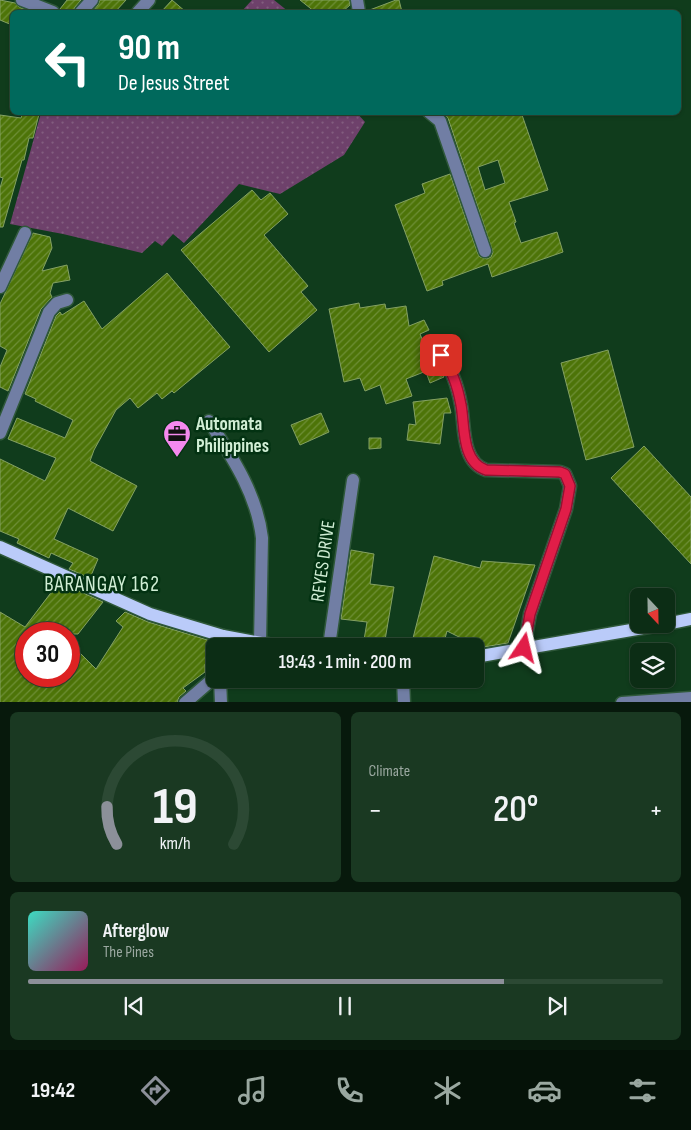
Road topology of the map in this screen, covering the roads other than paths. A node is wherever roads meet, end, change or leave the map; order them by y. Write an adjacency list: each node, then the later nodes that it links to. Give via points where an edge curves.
1 (22, 0): 4 (street)
2 (92, 0): 5 (street)
3 (150, 0): 6 (street)
4 (48, 10)
5 (83, 10)
6 (140, 10)
7 (433, 115): 9 (street, via 440,121)
8 (24, 233): 10 (street)
9 (485, 250)
10 (0, 287)
11 (67, 300): 14 (street, via 57,303 49,312)
12 (441, 355): 23 (street, via 450,369 461,403 466,448 480,468 560,472 565,474 570,486 566,509 530,614)
13 (209, 421): 21 (street, via 246,484 260,523)
14 (0, 433)
15 (353, 480): 22 (street, REYES DRIVE)
16 (0, 547): 20 (main road, via 150,614)
17 (691, 619): 18 (main road)
18 (675, 622)
19 (630, 630): 23 (main road)
20 (215, 638)
21 (260, 638)
22 (330, 638)
23 (524, 648): 24 (main road)
24 (484, 655)
25 (206, 684): 29 (street)
26 (220, 688): 30 (street)
27 (403, 688): 31 (street)
28 (691, 698): 32 (street)
29 (185, 702)
30 (221, 702)
31 (404, 702)
32 (622, 702)

